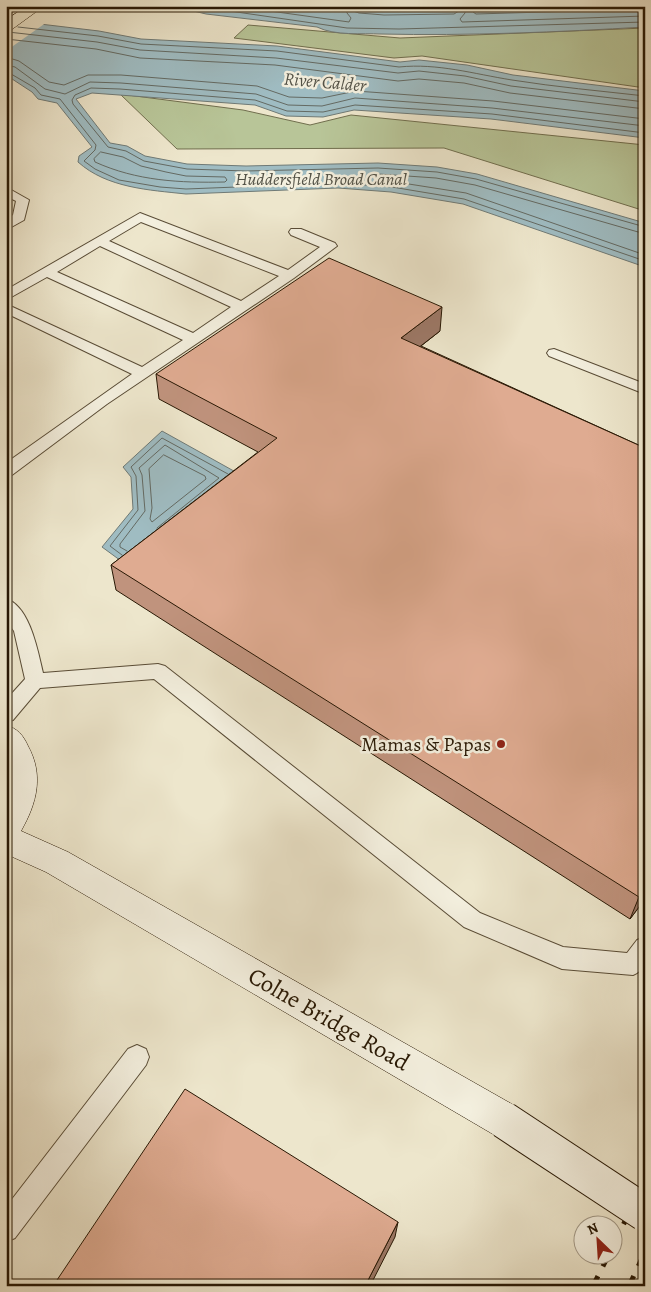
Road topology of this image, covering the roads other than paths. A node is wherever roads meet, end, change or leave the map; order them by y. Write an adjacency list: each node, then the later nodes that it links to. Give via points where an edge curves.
1 (37, 6): 2 (main road)
2 (12, 23)
3 (6, 192): 4 (lane, via 23,200 19,217)
4 (6, 226)
5 (296, 232): 8 (lane, via 330,246)
6 (99, 241): 7 (lane); 8 (lane, via 140,217); 10 (lane)
7 (47, 272): 9 (lane); 12 (lane)
8 (289, 275): 10 (lane)
9 (6, 296)
10 (242, 307): 12 (lane)
11 (6, 308): 14 (lane)
12 (193, 340): 14 (lane)
13 (554, 353): 15 (lane)
14 (143, 373): 16 (lane)
15 (645, 389)
16 (6, 471)
17 (6, 606): 18 (lane, via 23,630)
18 (35, 681): 19 (lane); 23 (lane, via 158,671 472,920 562,958 634,964)
19 (6, 714)
20 (6, 737): 21 (main road, via 22,764 23,787 17,812)
21 (6, 828)
22 (6, 839): 25 (main road, Colne Bridge Road, bridge, via 57,862 504,1120)
23 (645, 947)
24 (137, 1058): 26 (lane)
25 (645, 1213)
26 (6, 1229)

